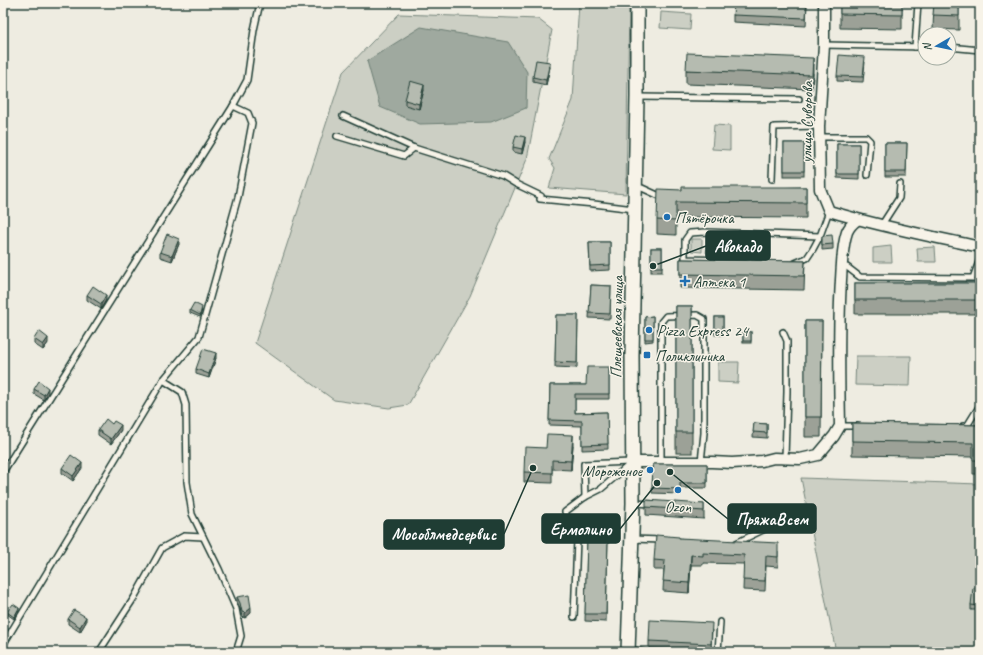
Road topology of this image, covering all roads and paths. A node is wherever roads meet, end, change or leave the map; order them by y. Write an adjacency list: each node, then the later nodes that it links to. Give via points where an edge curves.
1 (260, 3): 11 (lane, via 247,80)
2 (637, 3): 9 (street, Плещеевская улица)
3 (824, 3): 5 (street, улица Суворова)
4 (918, 3): 6 (lane)
5 (824, 45): 6 (lane); 13 (street, улица Суворова)
6 (915, 47)
7 (957, 48): 8 (lane)
8 (980, 50)
9 (637, 97): 10 (lane); 19 (street, Плещеевская улица)
10 (799, 99)
11 (233, 106): 32 (lane, via 248,113 252,123 238,197 199,337); 41 (lane)
12 (343, 116): 15 (lane)
13 (819, 132): 16 (lane, via 866,137 870,141); 17 (lane, via 774,127); 22 (street, улица Суворова, via 820,189)
14 (337, 136): 15 (lane, via 404,156)
15 (414, 148): 21 (lane, via 503,176 540,198)
16 (867, 175)
17 (772, 180)
18 (900, 184): 24 (lane, via 899,198)
19 (635, 188): 20 (lane, via 642,188); 21 (street, Плещеевская улица)
20 (668, 199)
21 (635, 210): 38 (street, Плещеевская улица)
22 (829, 211): 23 (street); 25 (lane)
23 (856, 220): 24 (street); 30 (street, via 848,230 844,243)
24 (881, 226): 26 (street)
25 (820, 236): 28 (lane, via 705,232 690,233 685,240 685,259); 29 (lane, via 807,258)
26 (980, 247)
27 (980, 259): 30 (lane, via 973,278 860,276)
28 (742, 260)
29 (786, 263)
30 (842, 267): 34 (street, via 839,344)
31 (783, 332): 37 (lane, via 787,341)
32 (163, 380): 46 (lane, via 182,392 186,405 187,482 192,514); 52 (lane)
33 (980, 406): 36 (lane, via 968,426)
34 (840, 426): 35 (lane); 37 (street, via 818,455 800,459)
35 (866, 426)
36 (960, 426)
37 (785, 458): 40 (street)
38 (632, 462): 39 (street); 42 (lane, via 601,489); 42 (lane, via 584,464); 43 (street, Плещеевская улица)
39 (661, 462): 40 (street); 40 (lane, via 661,322 666,316 697,315 704,320)
40 (702, 462)
41 (3, 472)
42 (585, 497): 50 (lane, via 566,512 577,539)
43 (633, 503): 44 (lane); 47 (street, Плещеевская улица)
44 (657, 504)
45 (765, 529): 49 (lane, via 737,544)
46 (203, 537): 54 (lane, via 184,536 162,548); 55 (lane, via 220,569 236,609 241,636)
47 (631, 539): 48 (lane); 53 (street, Плещеевская улица)
48 (669, 540)
49 (729, 543)
50 (574, 617)
51 (720, 622): 57 (lane)
52 (3, 645)
53 (628, 651): 56 (lane)
54 (99, 652)
55 (236, 652)
56 (643, 652)
57 (718, 652)

